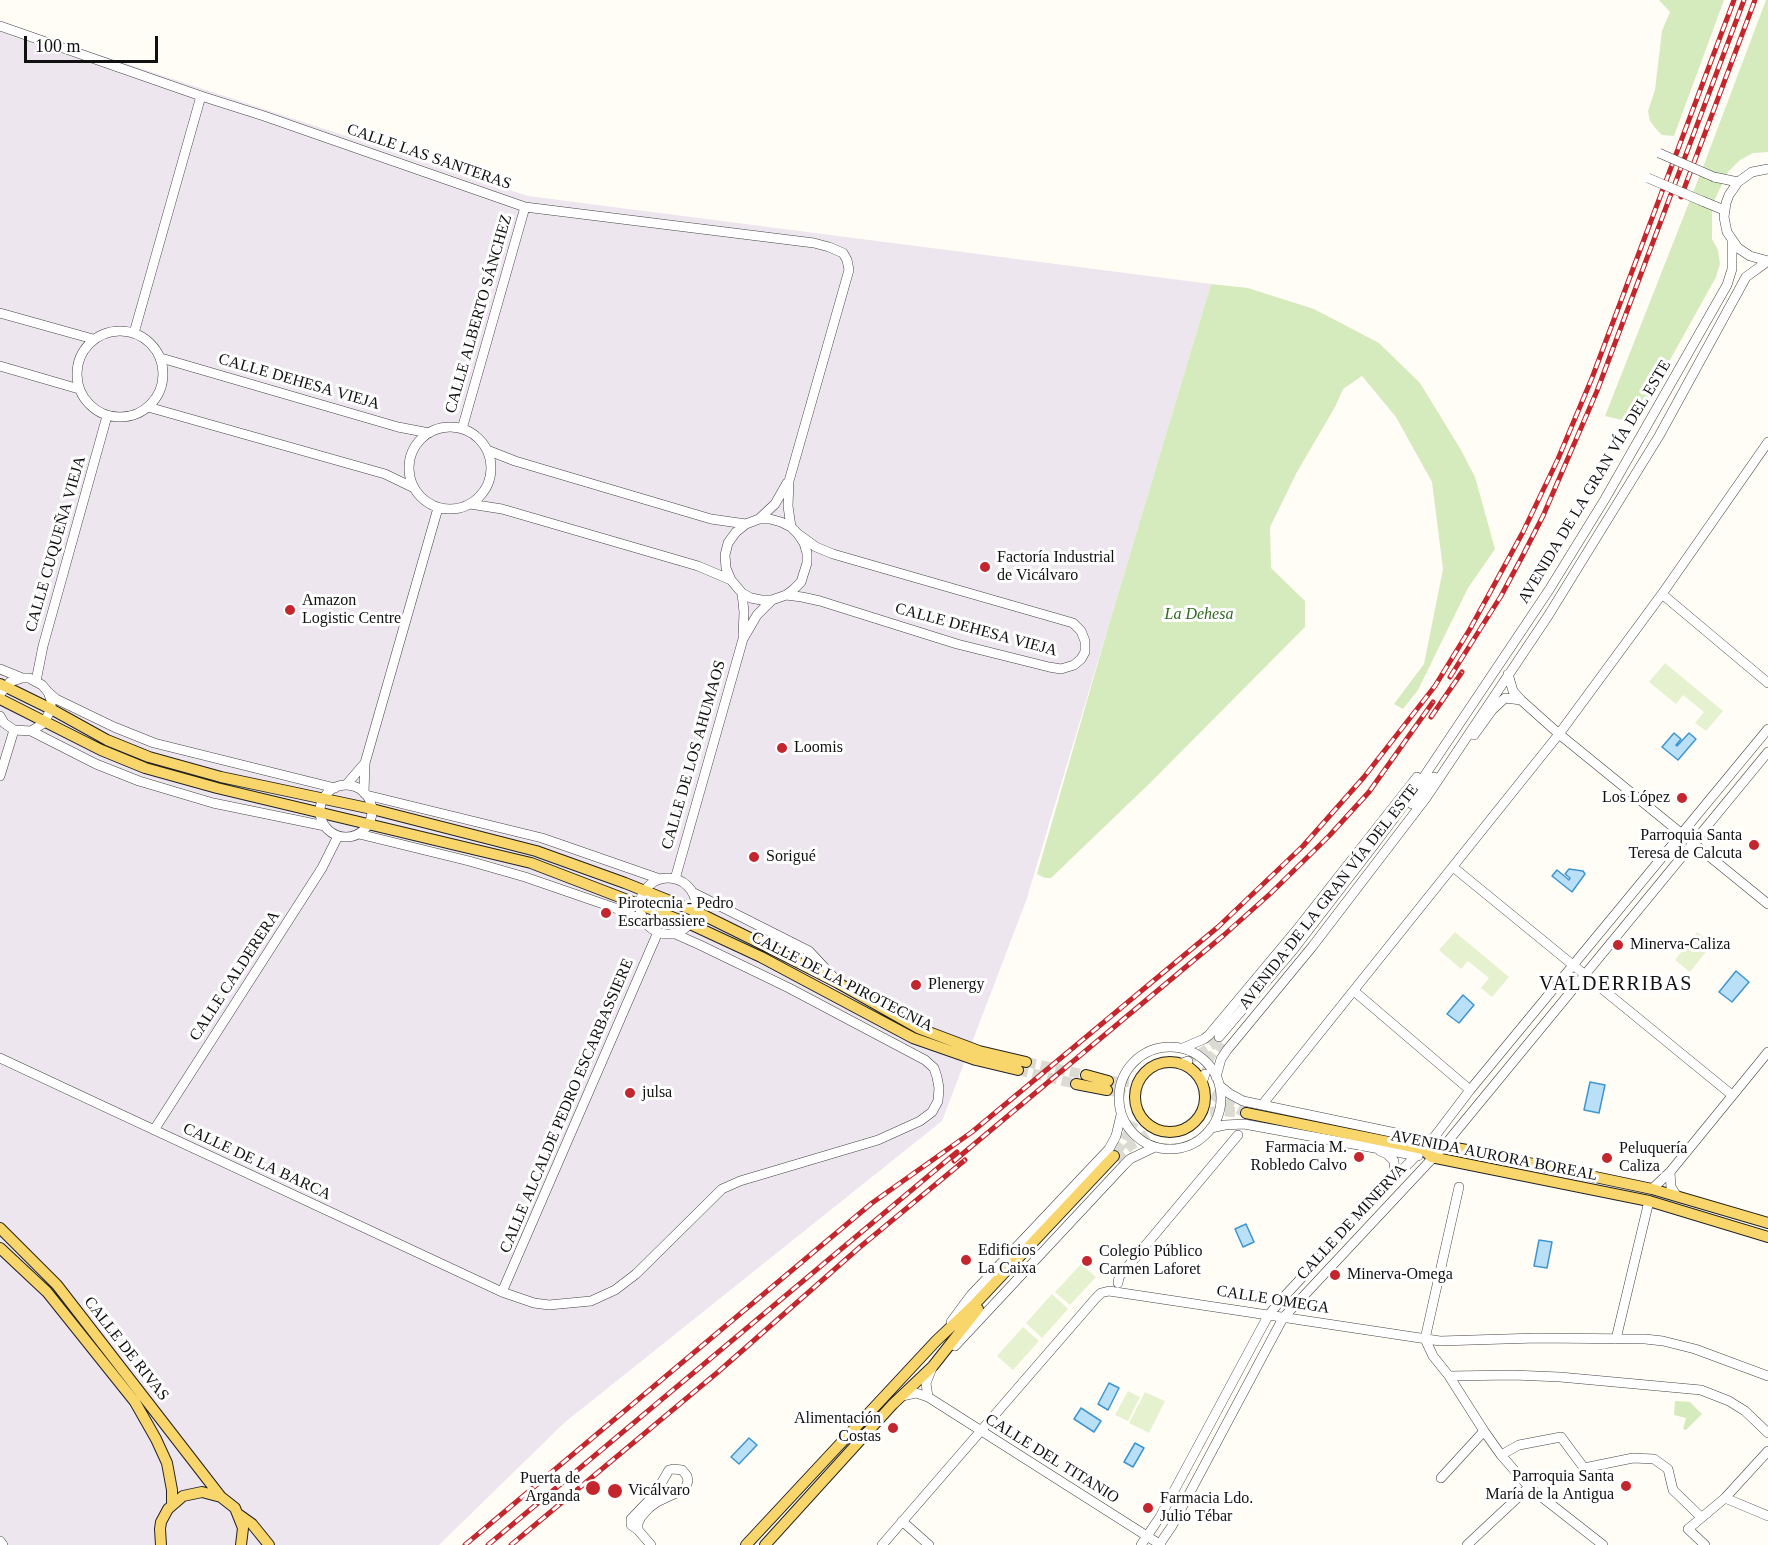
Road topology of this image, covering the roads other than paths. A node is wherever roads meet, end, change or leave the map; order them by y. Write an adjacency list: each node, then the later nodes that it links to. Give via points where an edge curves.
1 (0, 26): 2 (street, CALLE LAS SANTERAS)
2 (201, 96): 7 (street, CALLE LAS SANTERAS); 12 (street)
3 (1659, 153): 6 (street, bridge, via 1714,177)
4 (1768, 169): 6 (street, via 1752,172)
5 (1648, 178): 8 (street, bridge)
6 (1738, 182): 8 (street)
7 (525, 207): 19 (street, CALLE ALBERTO SÁNCHEZ); 24 (street, CALLE LAS SANTERAS, via 814,243 843,253 849,270)
8 (1724, 210): 9 (street, AVENIDA DE LA GRAN VÍA DEL ESTE)
9 (1731, 240): 10 (street, via 1750,256); 49 (street, AVENIDA DE LA GRAN VÍA DEL ESTE, via 1732,269 1726,288 1605,499)
10 (1768, 261): 38 (street, AVENIDA DE LA GRAN VÍA DEL ESTE, via 1746,277 1659,436)
11 (0, 313): 13 (street)
12 (134, 333): 13 (street, via 120,330); 14 (street, via 145,338)
13 (93, 339): 16 (street, via 78,362)
14 (160, 358): 17 (street, via 164,371 162,385); 20 (street, CALLE DEHESA VIEJA)
15 (0, 366): 16 (street)
16 (79, 389): 18 (street, via 85,401)
17 (148, 407): 18 (street, via 136,415); 25 (street, via 385,474)
18 (107, 416): 40 (street, CALLE CUQUEÑA VIEJA)
19 (462, 429): 20 (street, via 450,427); 22 (street)
20 (429, 433): 25 (street, via 412,451 409,476)
21 (1768, 442): 23 (street)
22 (487, 450): 26 (street, via 487,486); 29 (street, via 711,519)
23 (1764, 456): 33 (street)
24 (789, 481): 28 (street, via 775,504); 30 (street, via 788,506)
25 (414, 488): 27 (street, via 428,503)
26 (470, 504): 27 (street, via 460,508); 31 (street, via 502,509 698,566)
27 (438, 507): 57 (street)
28 (759, 519): 29 (street); 30 (street, via 782,522)
29 (746, 524): 31 (street, via 728,543 725,562)
30 (795, 531): 34 (street, via 807,553 805,573); 34 (street, CALLE DEHESA VIEJA, via 833,554 1073,623 1085,640 1085,652 1074,665 1048,667 957,644 820,601)
31 (730, 580): 32 (street)
32 (742, 593): 35 (street); 36 (street, CALLE DE LOS AHUMAOS)
33 (1662, 594): 41 (street); 53 (street)
34 (786, 595): 35 (street)
35 (772, 600): 36 (street, CALLE DE LOS AHUMAOS, via 757,615)
36 (743, 639): 73 (street, CALLE DE LOS AHUMAOS)
37 (0, 669): 39 (street)
38 (1508, 674): 45 (street, via 1513,691); 54 (street, AVENIDA DE LA GRAN VÍA DEL ESTE)
39 (22, 678): 40 (street); 42 (street, CALLE DE LA PIROTECNIA)
40 (36, 681): 43 (street)
41 (1768, 683)
42 (2, 688): 46 (main road, CALLE DE LA PIROTECNIA)
43 (48, 692): 46 (street); 60 (street, via 154,743)
44 (0, 699): 48 (main road, CALLE DE LA PIROTECNIA)
45 (1521, 699): 53 (street); 55 (street, via 1505,698 1470,741)
46 (51, 709): 48 (street); 62 (main road, CALLE DE LA PIROTECNIA, via 107,740 149,757 221,777)
47 (0, 716): 51 (street)
48 (44, 723): 52 (street); 64 (main road, CALLE DE LA PIROTECNIA, via 144,768)
49 (1457, 729): 54 (street, AVENIDA DE LA GRAN VÍA DEL ESTE, via 1347,881 1222,1038 1305,942); 87 (street, AVENIDA DE LA GRAN VÍA DEL ESTE, via 1209,1035)
50 (1768, 729): 67 (street, CALLE DE MINERVA)
51 (14, 730): 52 (street); 58 (street)
52 (31, 731): 66 (street, via 139,781 213,803)
53 (1559, 734): 67 (street); 71 (street)
54 (1466, 736): 55 (street, AVENIDA DE LA GRAN VÍA DEL ESTE)
55 (1459, 748): 94 (street, AVENIDA DE LA GRAN VÍA DEL ESTE, via 1426,798 1312,948 1227,1050)
56 (1768, 752): 70 (street, CALLE DE MINERVA)
57 (365, 763): 59 (street); 61 (street)
58 (0, 776)
59 (346, 785): 60 (street); 61 (street)
60 (335, 788): 62 (street)
61 (365, 794): 63 (street); 72 (street, via 542,837)
62 (324, 798): 63 (main road, CALLE DE LA PIROTECNIA); 64 (street)
63 (372, 809): 65 (street); 74 (main road, CALLE DE LA PIROTECNIA, via 536,851)
64 (320, 812): 65 (main road, CALLE DE LA PIROTECNIA); 66 (street)
65 (368, 824): 68 (street); 77 (main road, CALLE DE LA PIROTECNIA, via 531,863)
66 (324, 826): 69 (street)
67 (1682, 833): 70 (street); 83 (street, CALLE DE MINERVA)
68 (359, 834): 69 (street); 79 (street, via 525,877)
69 (338, 836): 105 (street, CALLE CALDERERA, via 322,868)
70 (1694, 843): 76 (street); 84 (street, CALLE DE MINERVA)
71 (1453, 867): 83 (street); 86 (street)
72 (660, 879): 73 (street); 74 (street)
73 (675, 879): 75 (street, CALLE DE LA PIROTECNIA)
74 (645, 891): 77 (street); 78 (main road, CALLE DE LA PIROTECNIA)
75 (692, 892): 78 (street); 85 (street, CALLE DE LA PIROTECNIA, via 809,951)
76 (1768, 904)
77 (640, 905): 79 (street); 80 (main road, CALLE DE LA PIROTECNIA)
78 (695, 911): 80 (street); 85 (main road, CALLE DE LA PIROTECNIA)
79 (645, 921): 81 (street)
80 (690, 924): 82 (street); 85 (main road, CALLE DE LA PIROTECNIA, via 779,966 913,1038 976,1060 1022,1066 918,1028)
81 (658, 932): 82 (street, CALLE DE LA PIROTECNIA); 124 (street, CALLE ALCALDE PEDRO ESCARBASSIERE)
82 (673, 933): 124 (street, CALLE DE LA PIROTECNIA, via 789,988 925,1060 937,1077 938,1101 920,1121 878,1140 722,1188 636,1274 591,1301 542,1304)
83 (1574, 964): 84 (street); 95 (street, CALLE DE MINERVA)
84 (1585, 973): 96 (street); 108 (street, CALLE DE MINERVA)
85 (838, 983)
86 (1354, 992): 95 (street); 98 (street)
87 (1183, 1048): 94 (street, AVENIDA AURORA BOREAL, via 1201,1057 1211,1068); 101 (street, via 1150,1050 1134,1061 1119,1089)
88 (1768, 1052): 96 (street)
89 (0, 1058): 105 (street, CALLE DE LA BARCA)
90 (1086, 1076): 93 (main road, via 1107,1086)
91 (1140, 1079): 92 (main road); 94 (main road, via 1157,1065 1184,1062); 97 (main road)
92 (1128, 1082)
93 (1076, 1084)
94 (1210, 1084): 98 (street, AVENIDA AURORA BOREAL); 102 (main road); 104 (street, AVENIDA DE LA GRAN VÍA DEL ESTE, via 1220,1108)
95 (1470, 1090): 107 (street, CALLE DE MINERVA)
96 (1732, 1095): 113 (street)
97 (1133, 1102): 102 (main road, via 1153,1132 1181,1130); 103 (main road)
98 (1262, 1105): 107 (street, AVENIDA AURORA BOREAL)
99 (1210, 1112): 102 (main road)
100 (1246, 1113): 111 (main road)
101 (1121, 1115): 109 (street, via 1135,1136); 129 (street, via 1108,1149 971,1295)
102 (1199, 1118)
103 (1134, 1122)
104 (1211, 1128): 109 (street, via 1184,1147); 110 (street, AVENIDA AURORA BOREAL, via 1244,1124)
105 (154, 1131): 124 (street, CALLE DE LA BARCA)
106 (1238, 1135): 123 (street)
107 (1432, 1140): 108 (street, AVENIDA AURORA BOREAL); 111 (street, CALLE DE MINERVA)
108 (1443, 1146): 111 (main road); 112 (street, CALLE DE MINERVA); 116 (main road, AVENIDA AURORA BOREAL)
109 (1155, 1147): 130 (street, via 1130,1159)
110 (1372, 1148): 111 (street, AVENIDA AURORA BOREAL); 114 (street, CALLE DE MINERVA, via 1394,1161)
111 (1419, 1152): 112 (main road); 114 (street, CALLE DE MINERVA)
112 (1431, 1157): 118 (main road, AVENIDA AURORA BOREAL); 126 (street, CALLE DE MINERVA)
113 (1670, 1172): 116 (street); 117 (street)
114 (1395, 1177): 125 (street, CALLE DE MINERVA)
115 (1459, 1187): 127 (street)
116 (1652, 1189): 117 (main road, AVENIDA AURORA BOREAL)
117 (1676, 1195): 119 (main road, AVENIDA AURORA BOREAL)
118 (1649, 1202): 121 (main road, AVENIDA AURORA BOREAL); 128 (street)
119 (1768, 1223)
120 (0, 1228): 143 (main road, CALLE DE RIVAS, via 57,1285)
121 (1768, 1237)
122 (0, 1248): 145 (main road, CALLE DE RIVAS, via 47,1293 135,1402 167,1463)
123 (1118, 1283)
124 (502, 1292)
125 (1268, 1316): 126 (street, CALLE OMEGA); 137 (street, CALLE OMEGA, via 1117,1291 1101,1293); 152 (street, CALLE DE MINERVA)
126 (1283, 1318): 127 (street, CALLE OMEGA); 162 (street, CALLE DE MINERVA)
127 (1425, 1339): 128 (street, CALLE OMEGA); 131 (street)
128 (1616, 1339): 132 (street, CALLE OMEGA, via 1667,1342)
129 (936, 1341): 130 (main road, via 1115,1157 975,1312); 158 (main road)
130 (933, 1366): 133 (main road); 134 (street, via 926,1383)
131 (1449, 1376): 135 (street, via 1560,1377 1701,1390 1729,1401); 136 (street)
132 (1768, 1376)
133 (902, 1396): 134 (street, via 916,1393); 159 (main road)
134 (928, 1397): 137 (street, CALLE DEL TITANIO)
135 (1764, 1425): 138 (street)
136 (1484, 1431): 140 (street); 141 (street)
137 (981, 1432): 149 (street, CALLE OMEGA); 152 (street, CALLE DEL TITANIO)
138 (1768, 1433)
139 (1768, 1452): 144 (street)
140 (1501, 1455): 142 (street); 148 (street, via 1519,1445 1561,1437 1584,1468 1633,1458 1654,1459 1668,1469 1673,1490)
141 (1441, 1478)
142 (1529, 1487): 163 (street); 164 (street)
143 (221, 1497): 145 (main road, via 195,1492); 146 (main road, CALLE DE RIVAS)
144 (1725, 1498): 147 (street); 148 (street)
145 (172, 1504): 153 (main road, via 161,1522)
146 (238, 1514): 155 (main road, via 243,1528); 156 (main road)
147 (1768, 1516)
148 (1701, 1517): 165 (street, via 1688,1529)
149 (902, 1521): 160 (street, CALLE OMEGA); 161 (street)
150 (638, 1530): 150 (street, via 638,1523 649,1508 685,1489 685,1472 677,1468 667,1473 656,1494 631,1519 631,1525); 157 (street)
151 (0, 1541): 154 (street)
152 (1144, 1541): 162 (street, CALLE DEL TITANIO)
153 (161, 1544)
154 (3, 1545)
155 (241, 1545)
156 (269, 1545)
157 (651, 1545)
158 (746, 1545)
159 (765, 1545)
160 (882, 1545)
161 (929, 1545)
162 (1160, 1545)
163 (1467, 1545)
164 (1603, 1545)
165 (1705, 1545)

